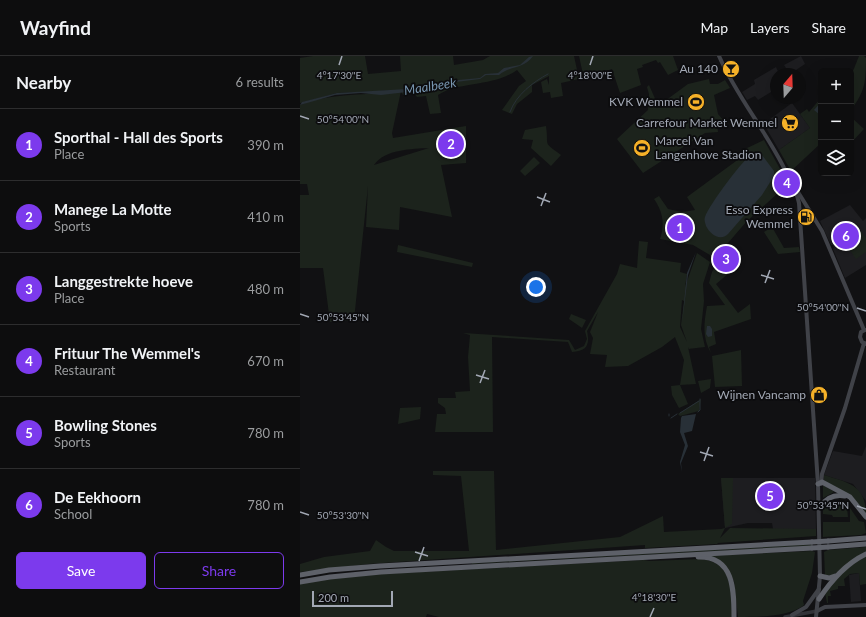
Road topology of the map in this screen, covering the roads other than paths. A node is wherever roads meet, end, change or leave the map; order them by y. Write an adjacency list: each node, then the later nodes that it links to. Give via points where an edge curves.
1 (719, 56): 2 (main road, via 730,81 771,144)
2 (796, 190): 3 (main road, via 822,231); 5 (main road)
3 (865, 330): 4 (main road, via 860,337)
4 (865, 343): 6 (main road)
5 (817, 461): 6 (main road, via 821,459); 7 (main road)
6 (826, 462): 8 (main road)
7 (816, 466): 8 (main road); 9 (main road)
8 (824, 467): 9 (main road)
9 (820, 481): 10 (main road); 11 (main road); 12 (highway, via 850,496)
10 (820, 507): 11 (main road); 13 (highway, via 829,498 843,496 852,501)
11 (820, 516): 22 (main road)
12 (866, 517)
13 (866, 520)
14 (866, 534): 16 (highway, via 843,537)
15 (866, 538): 16 (highway)
16 (839, 540): 21 (highway, bridge, via 380,566)
17 (866, 544): 19 (highway, bridge)
18 (866, 554): 20 (highway)
19 (691, 555): 23 (highway, via 381,572 330,576); 29 (highway, via 714,560 726,569 732,582)
20 (838, 574): 22 (highway, via 829,578); 25 (highway)
21 (300, 575)
22 (820, 576): 24 (main road)
23 (300, 582)
24 (819, 589): 25 (main road); 28 (main road, via 806,607)
25 (819, 600): 27 (main road)
26 (866, 605): 27 (main road, via 825,608)
27 (818, 611): 28 (street); 31 (main road)
28 (792, 616): 30 (street)
29 (736, 617)
30 (785, 617)
31 (817, 617)

